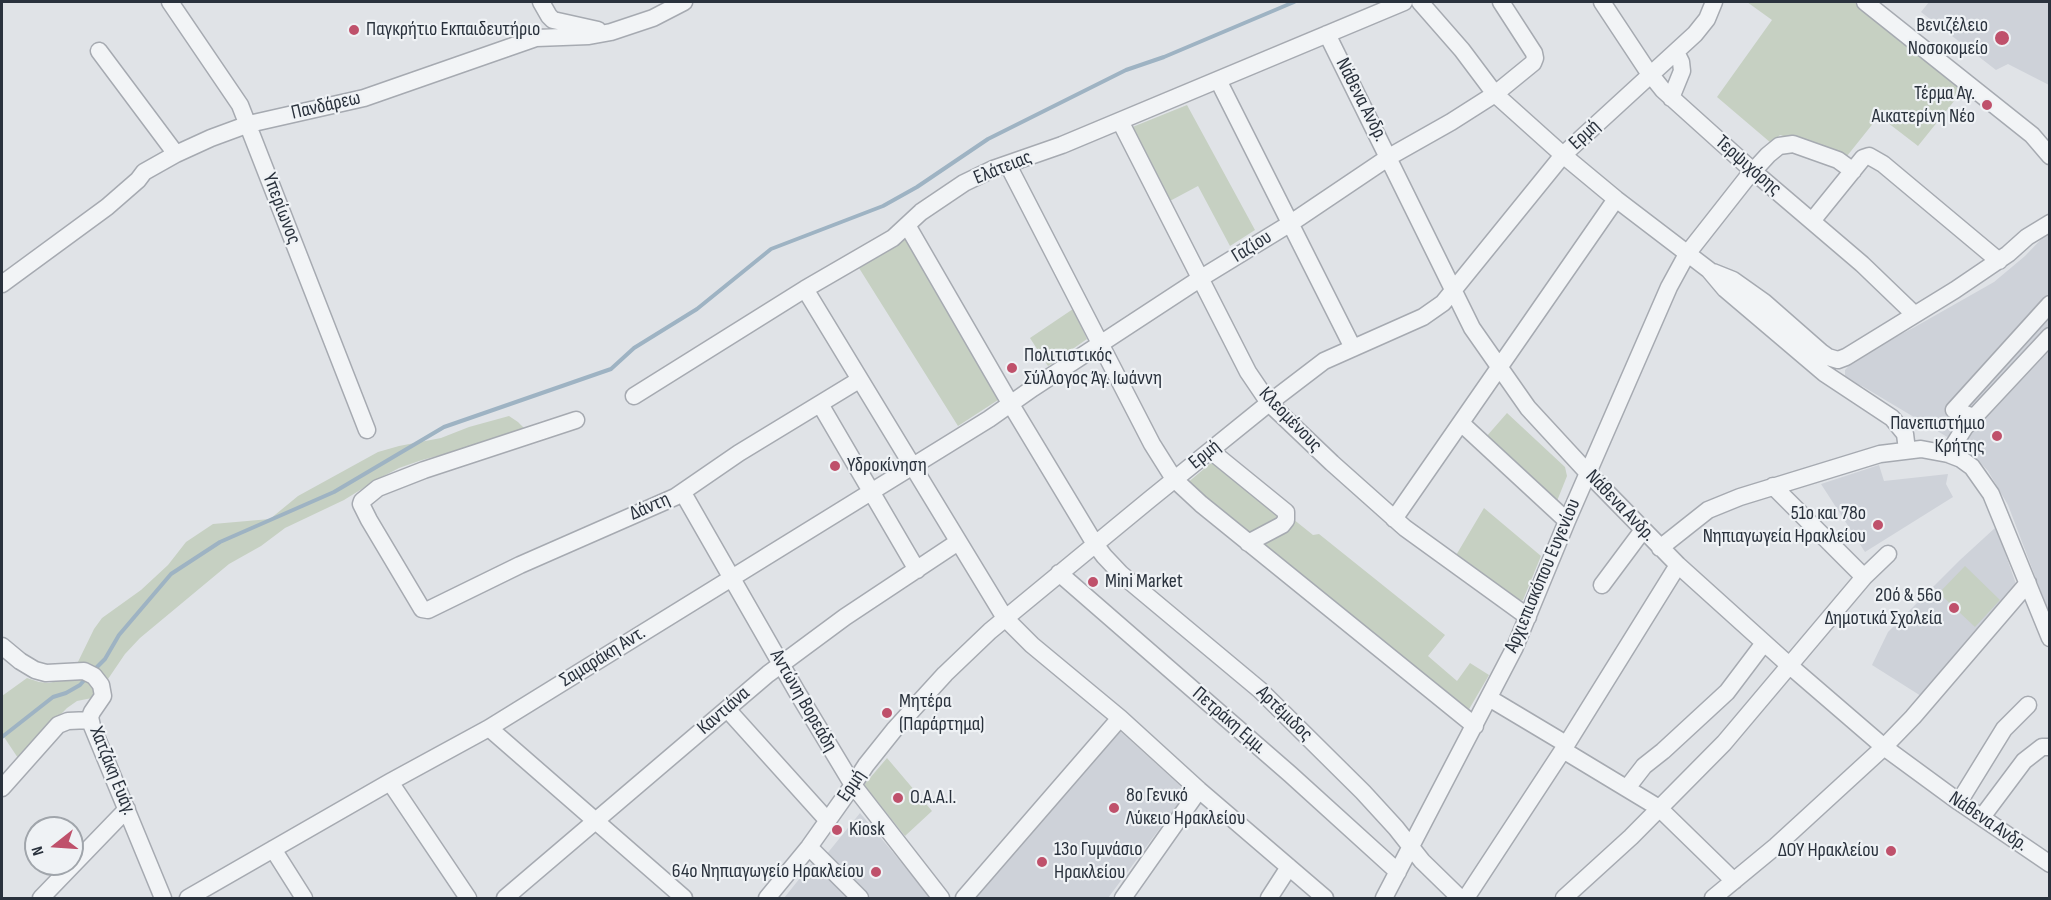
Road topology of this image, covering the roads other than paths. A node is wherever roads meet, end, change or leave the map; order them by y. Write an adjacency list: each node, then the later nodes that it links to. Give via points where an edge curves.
1 (170, 2): 19 (street, Υπερίωνος, via 232,91)
2 (541, 2): 10 (street, via 554,20)
3 (683, 2): 10 (street, Πανδάρεω, via 653,18)
4 (1404, 2): 11 (street, Ελάτειας)
5 (1501, 2): 16 (street, Γαζίου, via 1535,58)
6 (1602, 2): 14 (street, Τερψιχόρης)
7 (1714, 2): 13 (street, Ερμή, via 1703,24)
8 (1865, 2): 22 (street, via 2032,135)
9 (1425, 3): 16 (street)
10 (611, 32): 19 (street, Πανδάρεω, via 536,38 364,98)
11 (1327, 34): 15 (street, Ελάτειας); 23 (street, Νάθενα Ανδρ.)
12 (99, 51): 20 (street)
13 (1676, 52): 14 (street, Ερμή); 17 (street, via 1682,71)
14 (1651, 75): 17 (street, Τερψιχόρης); 21 (street, Ερμή)
15 (1218, 80): 18 (street, Ελάτειας); 29 (street)
16 (1495, 94): 21 (street); 23 (street, Γαζίου)
17 (1671, 98): 25 (street, Τερψιχόρης)
18 (1120, 121): 24 (street, Ελάτειας); 34 (street, Κλεομένους)
19 (249, 124): 20 (street, Πανδάρεω); 53 (street, Υπερίωνος)
20 (176, 154): 35 (street, Πανδάρεω, via 144,172 107,207)
21 (1563, 155): 27 (street); 37 (street, Ερμή)
22 (2049, 156)
23 (1389, 157): 29 (street, Γαζίου); 37 (street, Νάθενα Ανδρ.)
24 (1008, 165): 31 (street, Ελάτειας, via 956,188); 41 (street)
25 (1753, 171): 26 (street, Αρχιεπισκόπου Ευγενίου, via 1775,149 1790,144 1838,160); 28 (street, Τερψιχόρης); 32 (street, Αρχιεπισκόπου Ευγενίου)
26 (1853, 171): 28 (street); 33 (street, via 1869,156)
27 (1616, 199): 32 (street); 44 (street)
28 (1812, 221): 39 (street, Τερψιχόρης)
29 (1291, 223): 34 (street, Γαζίου); 42 (street)
30 (2049, 223): 33 (street)
31 (907, 225): 36 (street, Ελάτειας, via 893,238); 47 (street, Αρτέμιδος)
32 (1687, 254): 43 (street, via 1764,302 1814,347); 58 (street, Αρχιεπισκόπου Ευγενίου)
33 (1999, 261): 39 (street)
34 (1201, 278): 41 (street, Γαζίου); 48 (street, Κλεομένους, via 1248,372)
35 (2, 284)
36 (805, 290): 45 (street); 46 (street, Ελάτειας)
37 (1454, 290): 42 (street, Ερμή, via 1423,317); 44 (street, Νάθενα Ανδρ., via 1472,328)
38 (2049, 304): 50 (street, via 1954,410)
39 (1914, 314): 43 (street)
40 (2049, 336): 50 (street)
41 (1101, 345): 47 (street, Γαζίου); 59 (street)
42 (1353, 348): 48 (street, Ερμή, via 1324,361)
43 (1828, 366): 54 (street, via 1898,423 1905,434)
44 (1499, 369): 52 (street); 58 (street, Νάθενα Ανδρ., via 1528,408)
45 (860, 380): 49 (street, Δάντη); 57 (street)
46 (634, 396)
47 (1010, 403): 57 (street, Σαμαράκη Αντ.); 68 (street, Αρτέμιδος)
48 (1269, 403): 55 (street, Ερμή); 63 (street, Κλεομένους)
49 (820, 404): 61 (street); 62 (street, Δάντη, via 739,453)
50 (1974, 417): 56 (street)
51 (576, 420): 62 (street, Δάντη, via 424,470 378,488 362,501 369,520 422,609 428,610)
52 (1461, 423): 63 (street); 64 (street)
53 (367, 430)
54 (1907, 450): 56 (street); 60 (street, via 1880,454)
55 (1211, 451): 59 (street, Ερμή); 67 (street, via 1282,507 1287,516 1281,525)
56 (1948, 454): 76 (street, via 1966,462 1986,486)
57 (912, 466): 61 (street, Σαμαράκη Αντ.); 66 (street)
58 (1587, 473): 64 (street, Αρχιεπισκόπου Ευγενίου); 65 (street, Νάθενα Ανδρ.)
59 (1174, 479): 67 (street); 68 (street, Ερμή)
60 (1773, 486): 69 (street, via 1708,510); 74 (street)
61 (871, 492): 72 (street); 75 (street, Σαμαράκη Αντ.)
62 (683, 493): 75 (street, Αντώνη Βορεάδη)
63 (1394, 519): 78 (street, Κλεομένους)
64 (1567, 521): 78 (street, Αρχιεπισκόπου Ευγενίου)
65 (1643, 530): 69 (street, Νάθενα Ανδρ.); 77 (street)
66 (958, 542): 72 (street, Καντιάνα); 79 (street)
67 (1248, 543): 90 (street)
68 (1095, 544): 73 (street, Ερμή); 107 (street, Αρτέμιδος, via 1121,574 1268,698 1363,792)
69 (1660, 548): 71 (street, Νάθενα Ανδρ.)
70 (1887, 554): 74 (street)
71 (1678, 565): 81 (street, Νάθενα Ανδρ.); 92 (street)
72 (917, 570): 83 (street, Καντιάνα)
73 (1059, 573): 79 (street, Ερμή); 111 (street, Πετράκη Εμμ.)
74 (1864, 577): 84 (street)
75 (732, 578): 83 (street, Αντώνη Βορεάδη); 91 (street, Σαμαράκη Αντ.)
76 (2028, 583): 80 (street); 93 (street)
77 (1602, 585)
78 (1528, 617): 85 (street, Αρχιεπισκόπου Ευγενίου)
79 (1005, 618): 88 (street); 96 (street, Ερμή, via 900,723)
80 (2049, 638)
81 (1764, 643): 84 (street, Νάθενα Ανδρ.); 98 (street, via 1727,692 1644,766)
82 (2, 646): 89 (street, Χατζάκη Ευάγ., via 35,670 78,670 94,676 103,694)
83 (781, 664): 87 (street, Καντιάνα); 96 (street, Αντώνη Βορεάδη)
84 (1790, 666): 93 (street, Νάθενα Ανδρ.); 101 (street, via 1724,743)
85 (1489, 698): 90 (street, Αρχιεπισκόπου Ευγενίου); 92 (street)
86 (2028, 705): 100 (street, via 2004,729)
87 (727, 709): 104 (street, Καντιάνα); 105 (street)
88 (1120, 718): 99 (street); 123 (street)
89 (90, 720): 97 (street, via 58,725); 102 (street, Χατζάκη Ευάγ.)
90 (1475, 726): 107 (street, Αρχιεπισκόπου Ευγενίου)
91 (489, 728): 95 (street, Σαμαράκη Αντ.); 104 (street)
92 (1565, 747): 98 (street); 129 (street)
93 (1884, 747): 100 (street, Νάθενα Ανδρ.); 112 (street)
94 (2049, 747): 103 (street, via 2042,747 2024,760)
95 (390, 782): 108 (street, Σαμαράκη Αντ.); 117 (street)
96 (854, 785): 105 (street, Ερμή); 122 (street, Αντώνη Βορεάδη)
97 (2, 788)
98 (1627, 788): 101 (street)
99 (1199, 789): 110 (street); 124 (street)
100 (1959, 802): 103 (street, Νάθενα Ανδρ.)
101 (1659, 808): 112 (street); 130 (street)
102 (127, 809): 113 (street); 114 (street, Χατζάκη Ευάγ.)
103 (1983, 817): 109 (street, Νάθενα Ανδρ.)
104 (596, 821): 118 (street, Καντιάνα); 119 (street)
105 (828, 821): 106 (street, Ερμή)
106 (808, 847): 120 (street, Ερμή); 121 (street)
107 (1410, 848): 111 (street, Αρχιεπισκόπου Ευγενίου); 128 (street, Αρτέμιδος)
108 (273, 849): 115 (street, Σαμαράκη Αντ.); 116 (street)
109 (2049, 864)
110 (1289, 867): 125 (street); 126 (street)
111 (1398, 872): 127 (street, Αρχιεπισκόπου Ευγενίου)
112 (1734, 881): 131 (street)
113 (41, 898)
114 (163, 898)
115 (188, 898)
116 (304, 898)
117 (468, 898)
118 (505, 898)
119 (684, 898)
120 (767, 898)
121 (860, 898)
122 (940, 898)
123 (964, 898)
124 (1124, 898)
125 (1269, 898)
126 (1325, 898)
127 (1384, 898)
128 (1460, 898)
129 (1466, 898)
130 (1564, 898)
131 (1713, 898)

